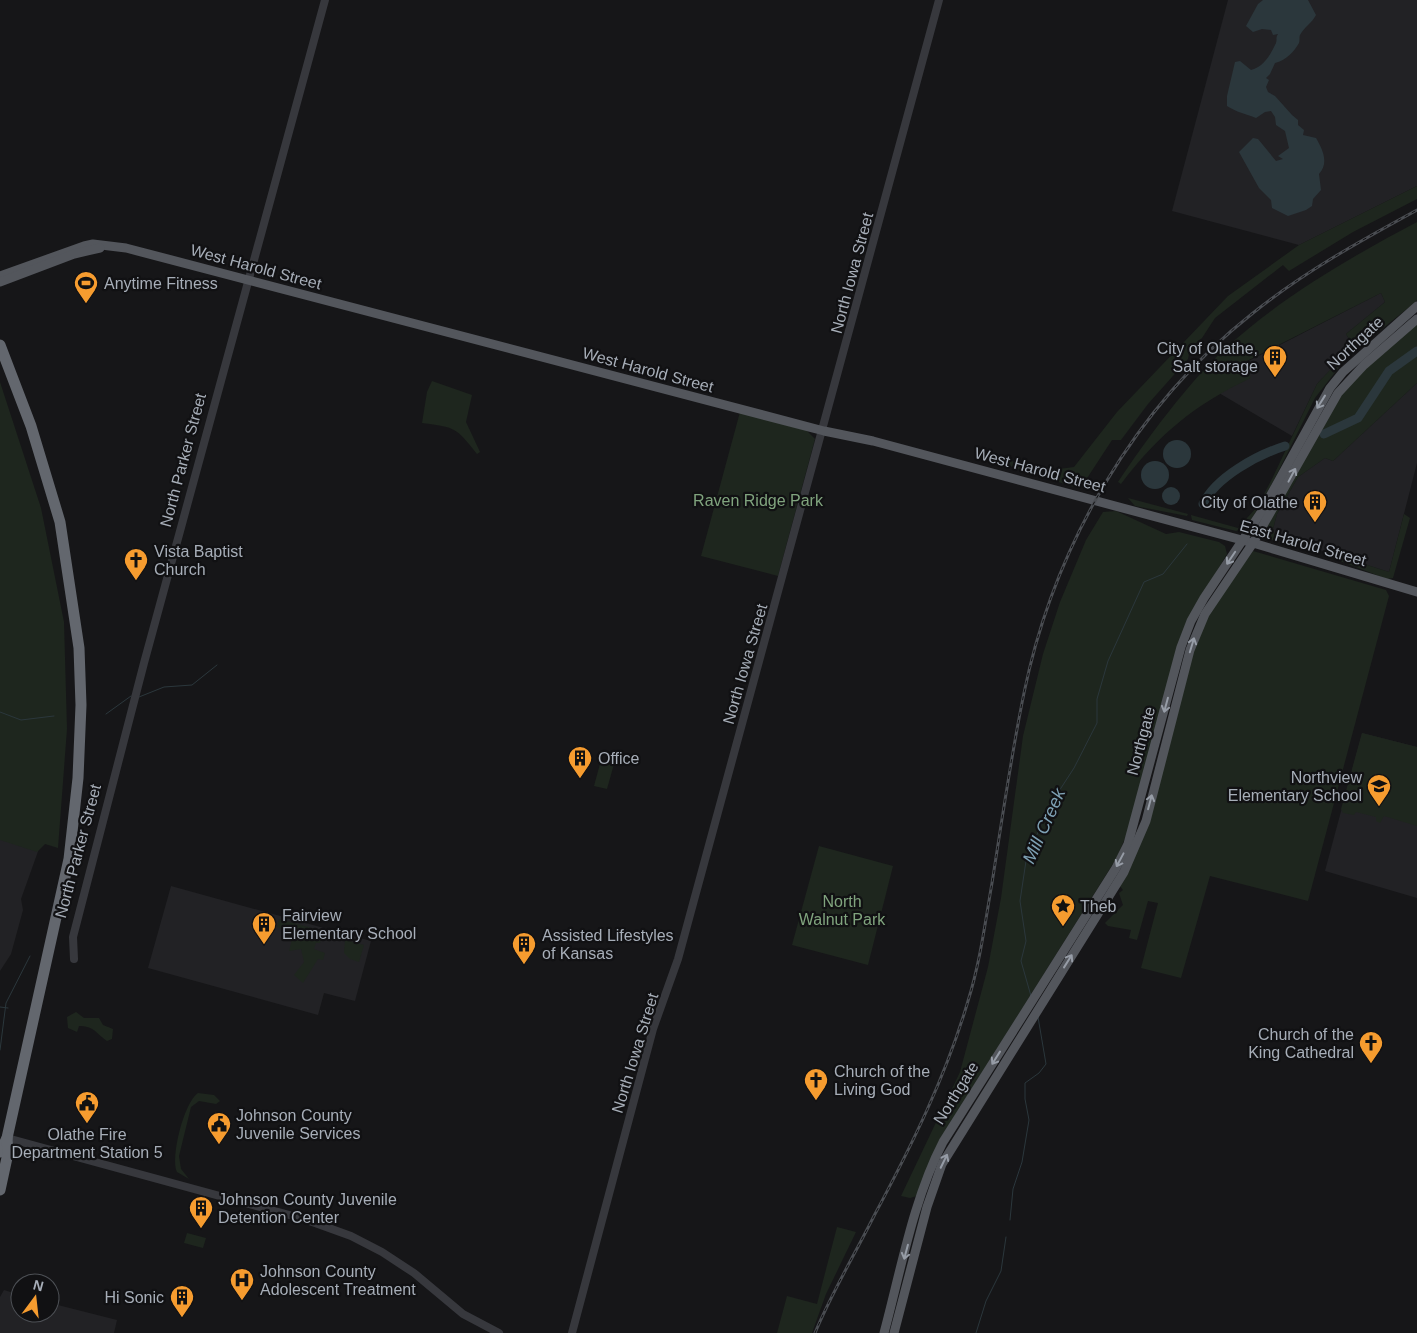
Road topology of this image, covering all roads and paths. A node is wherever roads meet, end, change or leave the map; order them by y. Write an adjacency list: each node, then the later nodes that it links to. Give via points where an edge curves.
1 (325, 0): 5 (street, North Parker Street)
2 (939, 0): 10 (street, North Iowa Street)
3 (107, 246): 4 (main road, West Harold Street, via 93,244 68,249); 5 (main road, West Harold Street, via 132,249); 6 (main road, West Harold Street)
4 (0, 276)
5 (248, 281): 10 (main road, West Harold Street); 15 (street, North Parker Street, via 73,937)
6 (0, 282)
7 (1417, 306): 12 (main road, Northgate, one-way to 12, via 1343,372 1330,388)
8 (1417, 318): 13 (main road, Northgate, one-way to 8, via 1338,394 1364,365)
9 (0, 345): 16 (highway, via 31,426 60,522 79,648 81,726 75,812 65,882)
10 (824, 431): 11 (main road, West Harold Street, via 873,441); 21 (street, North Iowa Street, via 674,974 653,1029)
11 (1181, 524): 12 (main road, East Harold Street)
12 (1243, 540): 13 (main road, East Harold Street); 19 (main road, Northgate, one-way to 19, via 1204,598 1186,634 1136,818 1122,856 943,1142 926,1177)
13 (1253, 543): 14 (main road, East Harold Street); 19 (main road, Northgate, one-way to 13, via 952,1145 1131,860 1146,821 1194,637 1212,603)
14 (1417, 592)
15 (74, 959)
16 (7, 1138): 17 (highway); 18 (highway, via 8,1153); 20 (street, via 304,1219 351,1236 395,1260 463,1314)
17 (0, 1152)
18 (0, 1190)
19 (923, 1206): 22 (main road, one-way to 22); 23 (main road)
20 (499, 1333)
21 (572, 1333)
22 (884, 1333)
23 (894, 1333)

